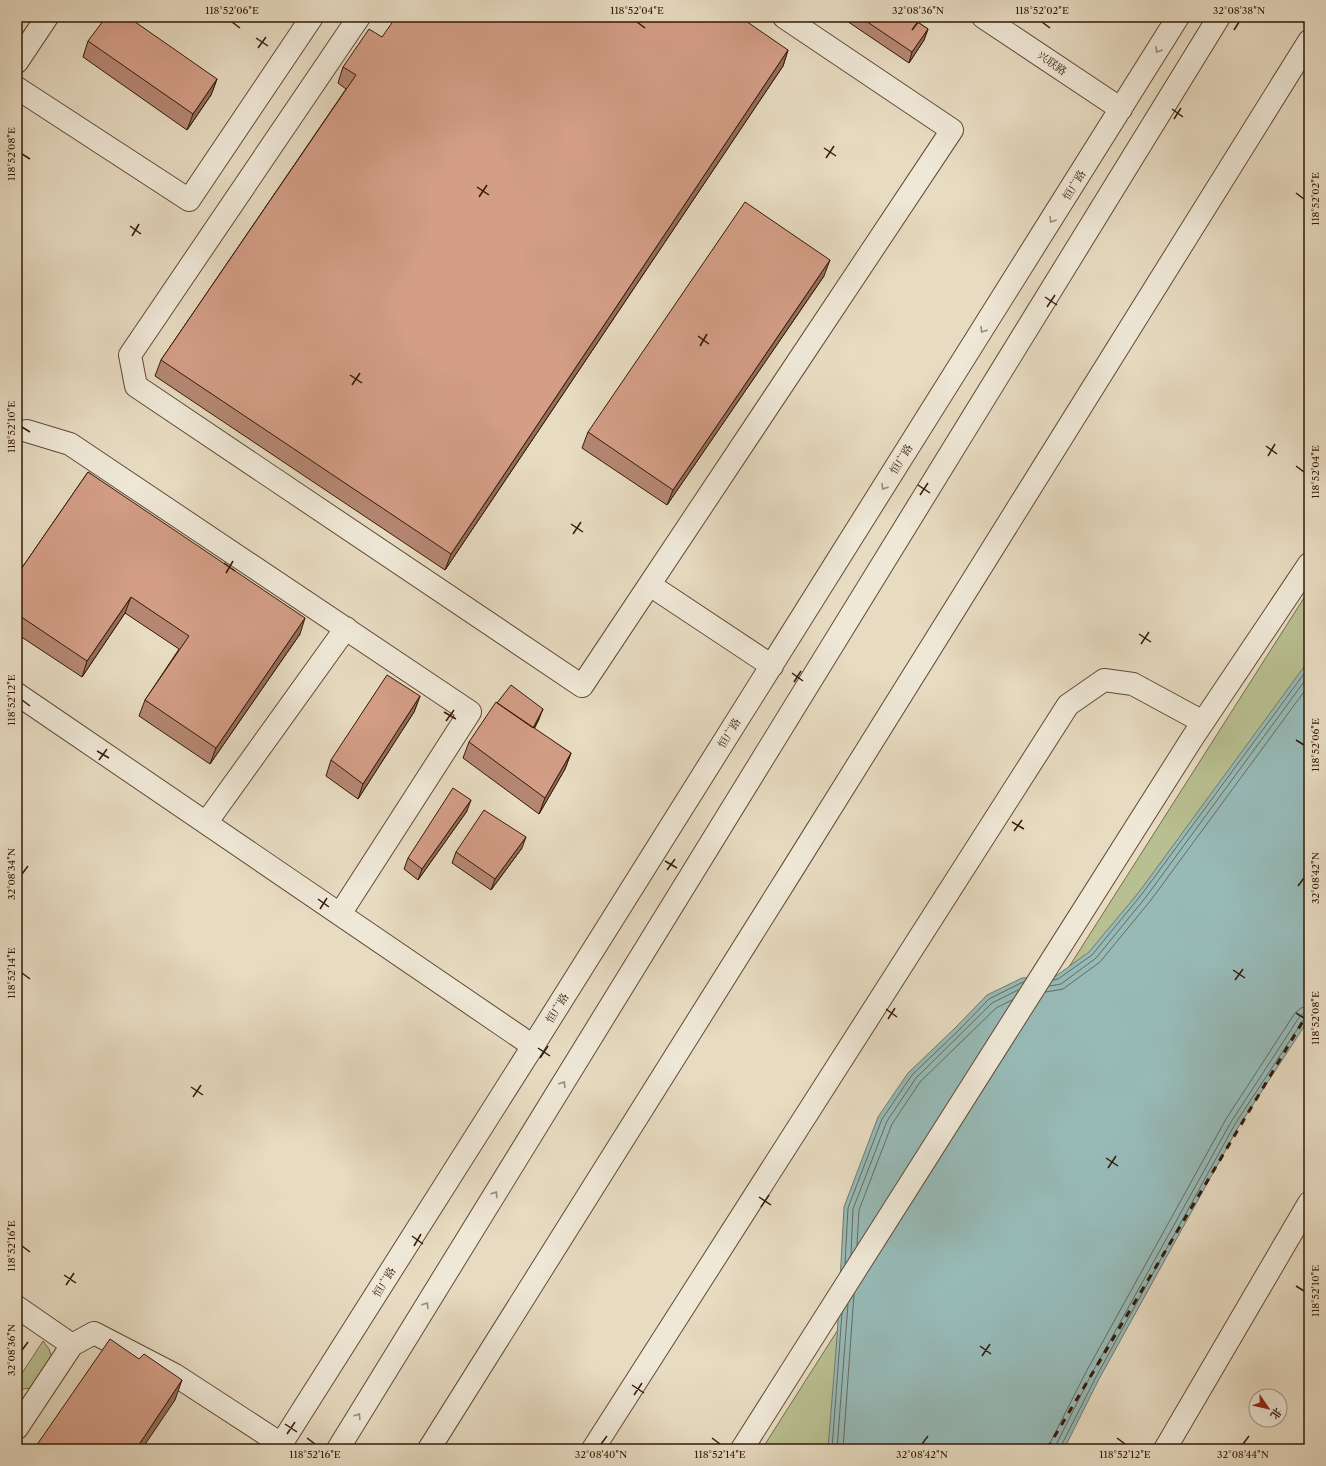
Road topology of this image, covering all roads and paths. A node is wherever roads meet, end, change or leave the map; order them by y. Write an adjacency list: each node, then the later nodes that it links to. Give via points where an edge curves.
1 (47, 17): 9 (street)
2 (312, 17): 10 (street, via 189,200)
3 (359, 17): 14 (street, via 130,355 136,386 582,686)
4 (784, 17): 14 (street, via 952,130)
5 (983, 17): 11 (street, 兴联路)
6 (1178, 17): 11 (street, 恒广路, one-way to 11)
7 (1219, 17): 27 (street, one-way to 7)
8 (1309, 41): 28 (street)
9 (17, 62)
10 (17, 88)
11 (1121, 109): 16 (street, 恒广路, one-way to 16)
12 (20, 434): 15 (street, via 70,444)
13 (1309, 564): 18 (street)
14 (650, 585): 16 (street)
15 (346, 628): 19 (street); 20 (street, via 470,712)
16 (772, 666): 21 (street, 恒广路)
17 (17, 694): 19 (street)
18 (1204, 722): 29 (street, via 1133,684 1104,680 1068,706); 30 (street)
19 (206, 823): 20 (street)
20 (340, 914): 21 (street)
21 (533, 1046): 26 (street, 恒广路)
22 (1309, 1203): 31 (street)
23 (17, 1307): 24 (street)
24 (72, 1345): 25 (street); 26 (street, via 94,1333 175,1375)
25 (17, 1428)
26 (280, 1447)
27 (338, 1449)
28 (429, 1449)
29 (593, 1449)
30 (742, 1449)
31 (1165, 1449)

